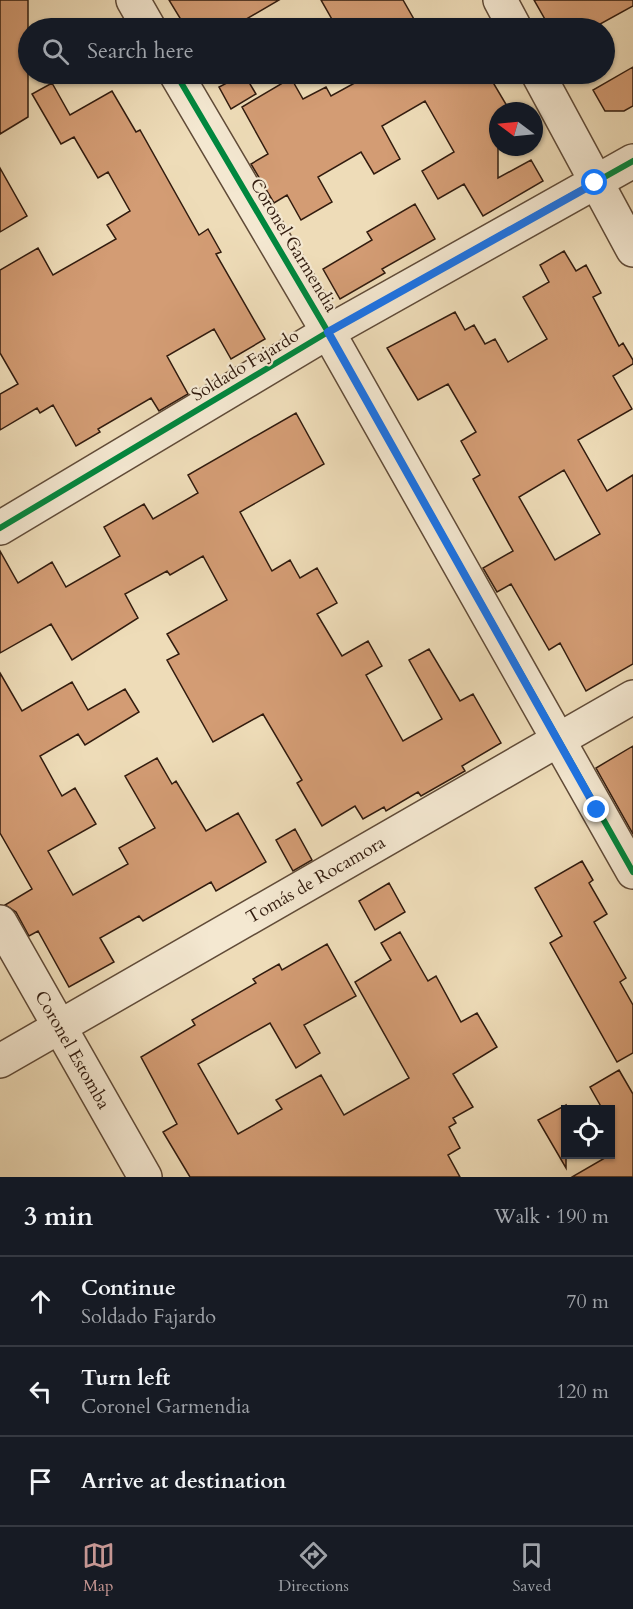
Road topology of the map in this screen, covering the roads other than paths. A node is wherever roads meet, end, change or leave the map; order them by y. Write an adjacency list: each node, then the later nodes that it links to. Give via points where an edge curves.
1 (133, 0): 3 (street)
2 (500, 0): 4 (street)
3 (143, 18)
4 (510, 18)
5 (182, 84): 10 (street, Coronel Garmendia)
6 (543, 84): 8 (street)
7 (633, 161): 8 (street, Soldado Fajardo)
8 (595, 183): 9 (street); 10 (street, Soldado Fajardo)
9 (633, 250)
10 (328, 332): 11 (street, Soldado Fajardo); 13 (street, Coronel Garmendia)
11 (0, 528)
12 (633, 697): 13 (street, Tomás de Rocamora)
13 (558, 740): 14 (street, Coronel Garmendia); 16 (street, Tomás de Rocamora)
14 (633, 872)
15 (0, 922): 16 (street, Coronel Estomba)
16 (61, 1026): 17 (street, Tomás de Rocamora); 18 (street, Coronel Estomba)
17 (0, 1061)
18 (145, 1177)

